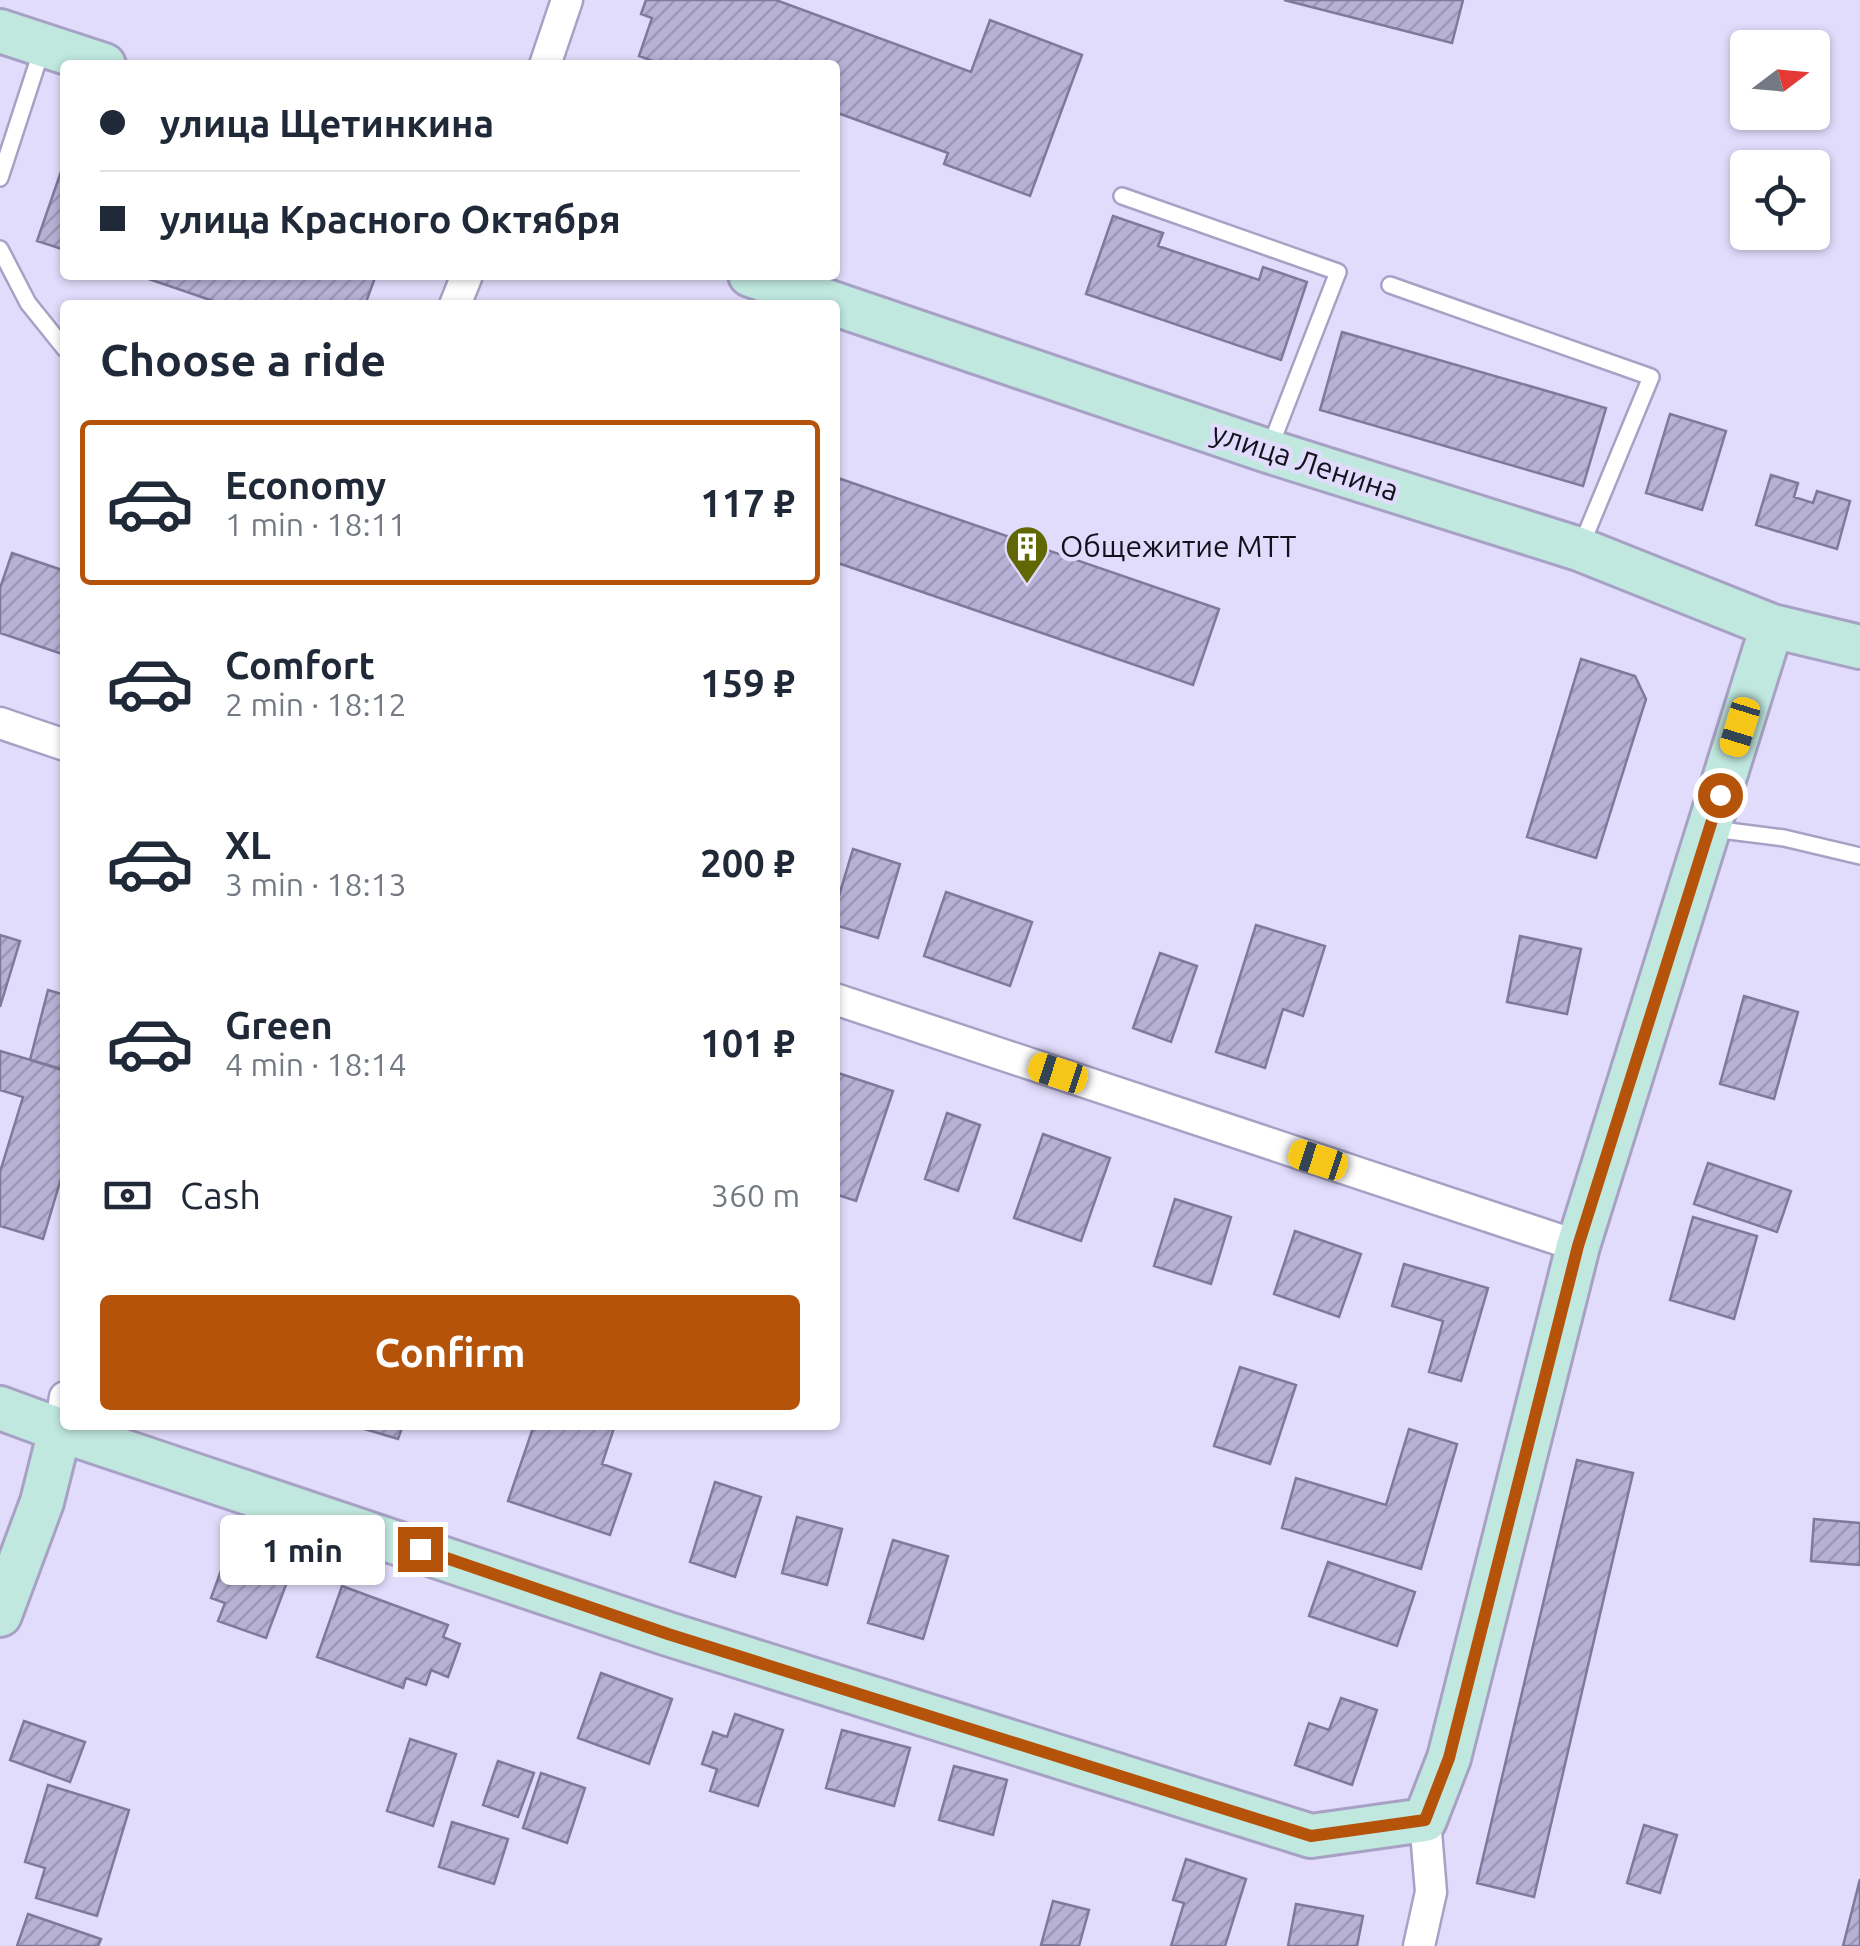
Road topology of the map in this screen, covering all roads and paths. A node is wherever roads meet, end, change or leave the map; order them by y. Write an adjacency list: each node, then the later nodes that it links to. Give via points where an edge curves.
1 (567, 0): 5 (street)
2 (0, 31): 3 (main road)
3 (43, 45): 4 (main road); 6 (lane)
4 (89, 60)
5 (546, 60)
6 (0, 178)
7 (1122, 196): 14 (lane, via 1338,272)
8 (0, 249): 13 (lane, via 28,303)
9 (765, 280): 11 (main road, улица Ленина)
10 (1390, 285): 15 (lane, via 1651,377)
11 (824, 300)
12 (840, 306): 14 (main road, улица Ленина)
13 (60, 343)
14 (1268, 451): 15 (main road, улица Ленина)
15 (1579, 550): 16 (main road, улица Ленина)
16 (1772, 626): 17 (main road, улица Ленина); 20 (main road)
17 (1860, 647)
18 (0, 723): 19 (street)
19 (60, 743)
20 (1709, 829): 21 (lane); 23 (main road)
21 (1860, 856)
22 (840, 1001): 23 (street)
23 (1578, 1246): 29 (main road, via 1449,1758)
24 (0, 1408): 25 (main road)
25 (60, 1414)
26 (60, 1423): 28 (main road, via 42,1502)
27 (106, 1430): 29 (main road, via 668,1634 1311,1836)
28 (0, 1615)
29 (1425, 1820): 30 (street, via 1430,1892)
30 (1419, 1946)

